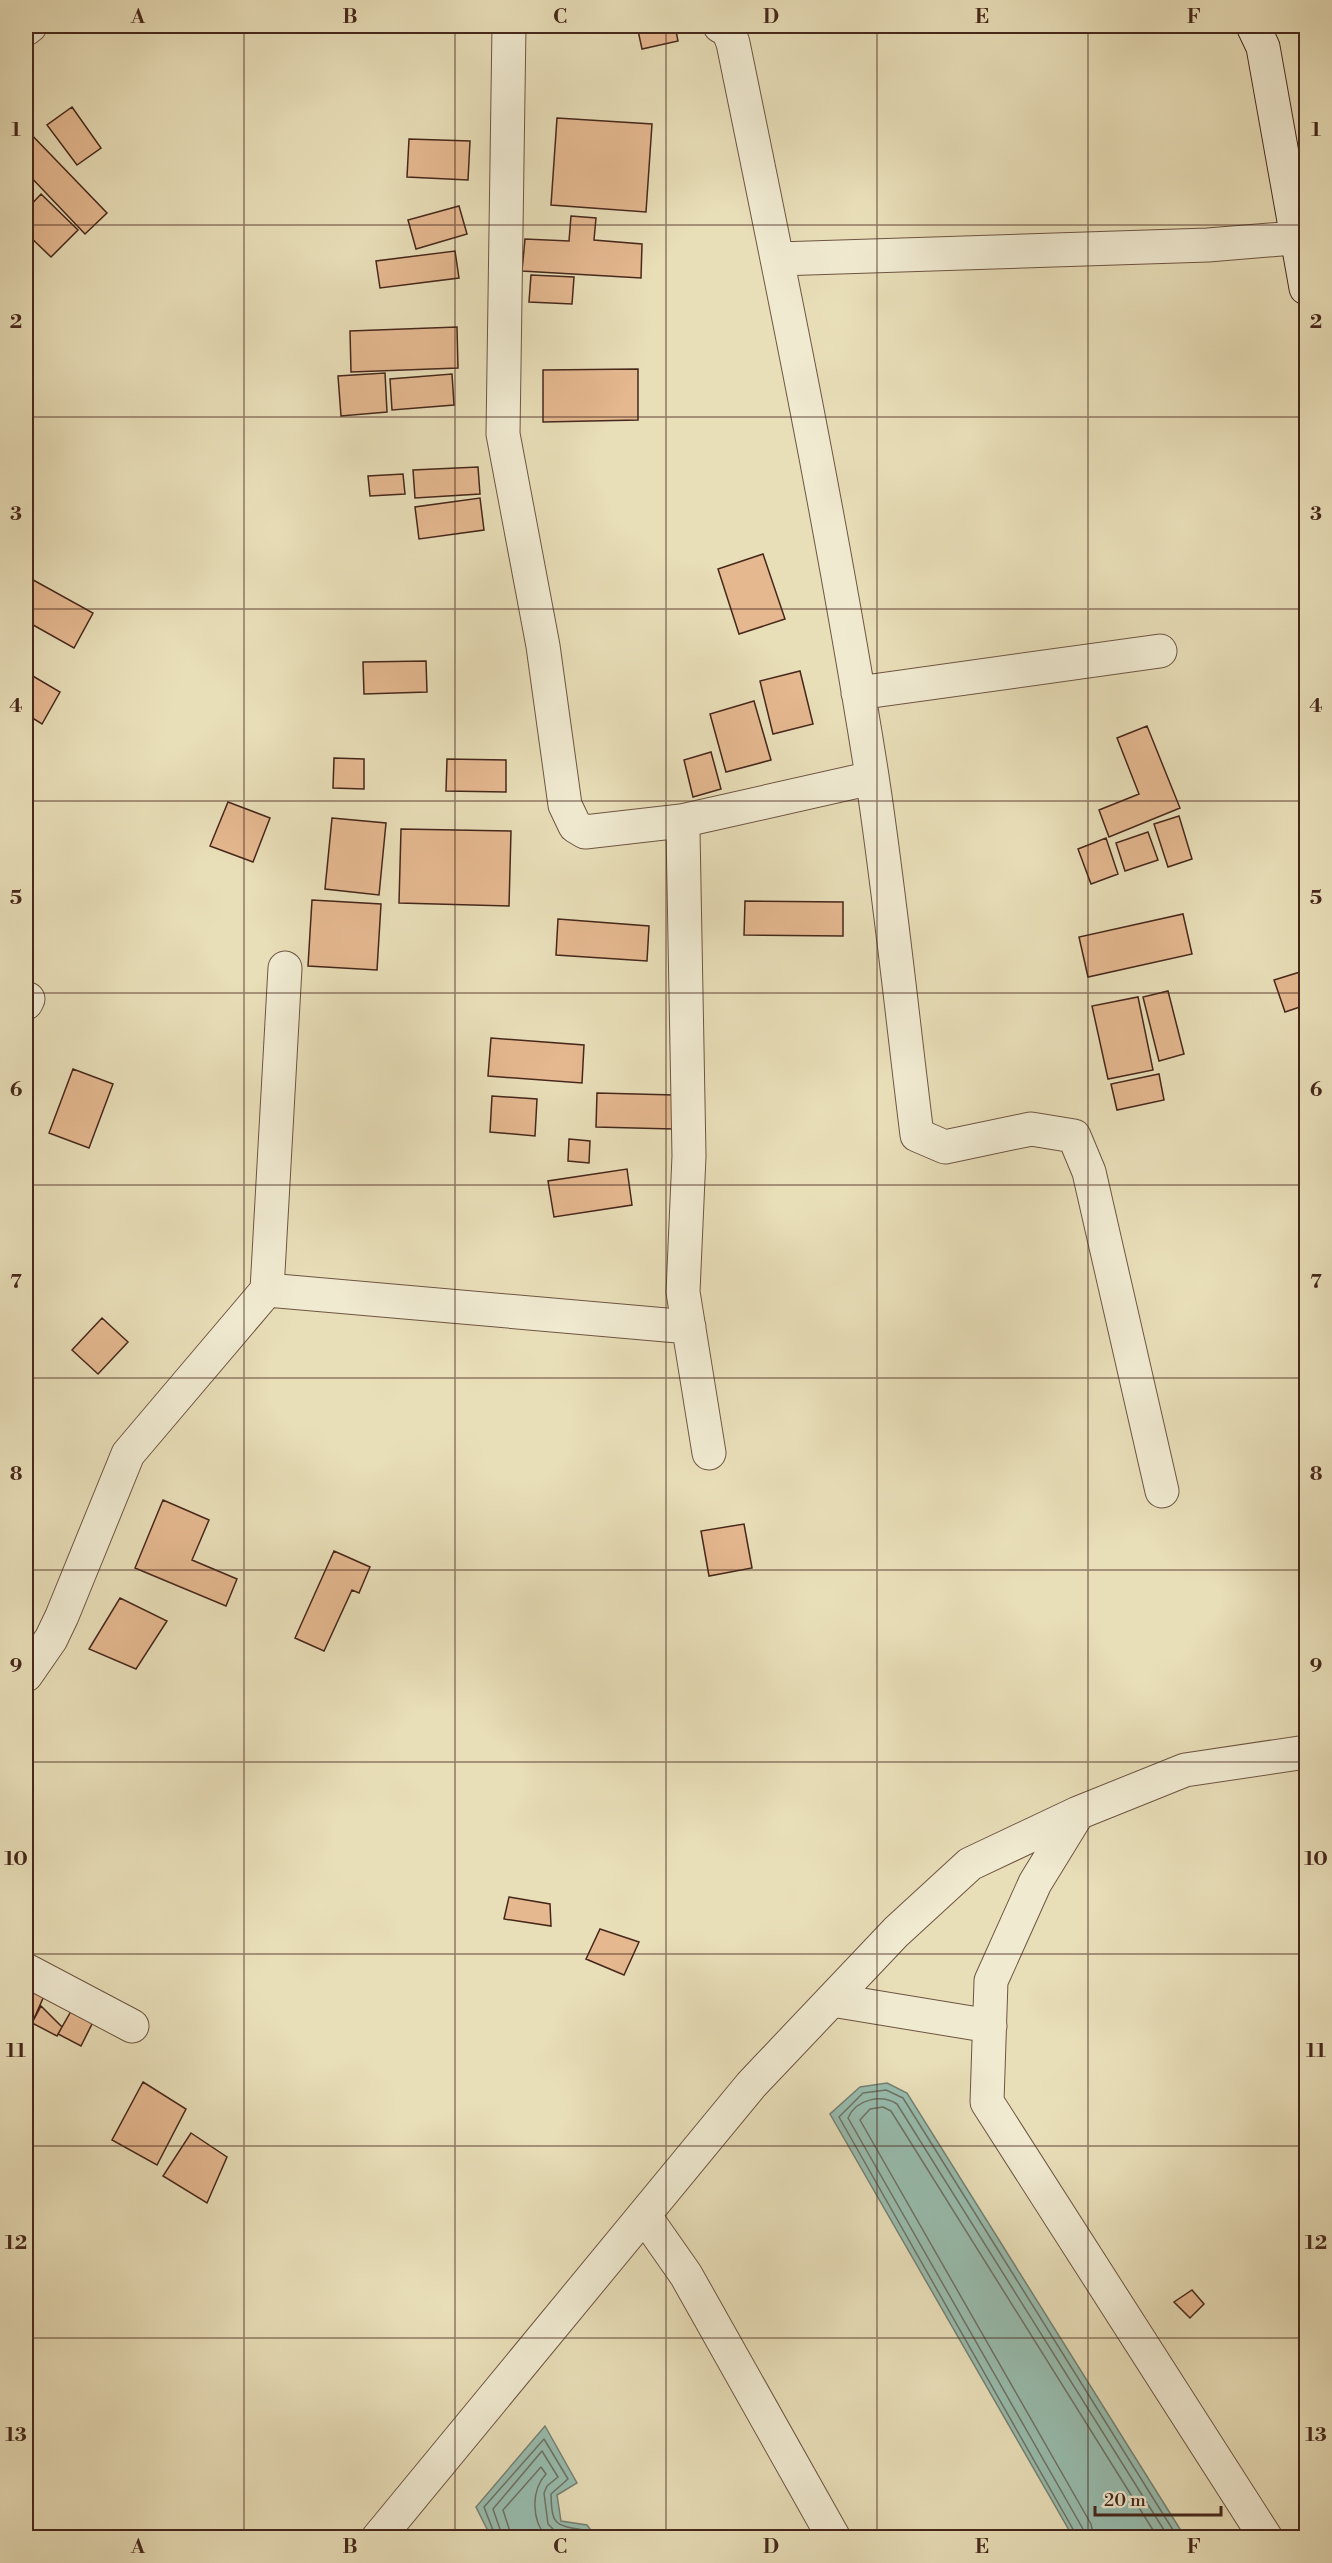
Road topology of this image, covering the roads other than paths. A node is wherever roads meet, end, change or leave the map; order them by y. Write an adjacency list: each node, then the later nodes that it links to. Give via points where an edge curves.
1 (30, 26): 5 (street)
2 (508, 26): 12 (street, via 503,434 543,646 565,805 575,826 585,832)
3 (720, 26): 7 (street, via 728,30 733,43)
4 (1253, 26): 6 (street, via 1263,47)
5 (26, 29)
6 (1302, 238): 7 (street, via 1208,245); 8 (street)
7 (778, 259): 10 (street)
8 (1306, 288)
9 (1160, 651): 10 (street)
10 (858, 693): 11 (street)
11 (872, 778): 12 (street); 17 (street, via 917,1135 945,1147 1031,1129 1074,1136 1089,1172)
12 (681, 821): 15 (street, via 685,865 688,1156 683,1292)
13 (285, 968): 14 (street)
14 (267, 1290): 15 (street); 18 (street, via 128,1454 62,1616)
15 (689, 1327): 16 (street)
16 (709, 1453)
17 (1162, 1491)
18 (26, 1675)
19 (1306, 1752): 20 (street, via 1185,1770)
20 (1078, 1813): 22 (street, via 970,1864 896,1932); 24 (street, via 1035,1883 991,1981)
21 (26, 1970): 23 (street)
22 (832, 2000): 24 (street); 25 (street, via 751,2085)
23 (132, 2026)
24 (990, 2026): 28 (street, via 987,2102)
25 (644, 2215): 26 (street); 27 (street, via 686,2275)
26 (378, 2538)
27 (834, 2538)
28 (1266, 2538)

